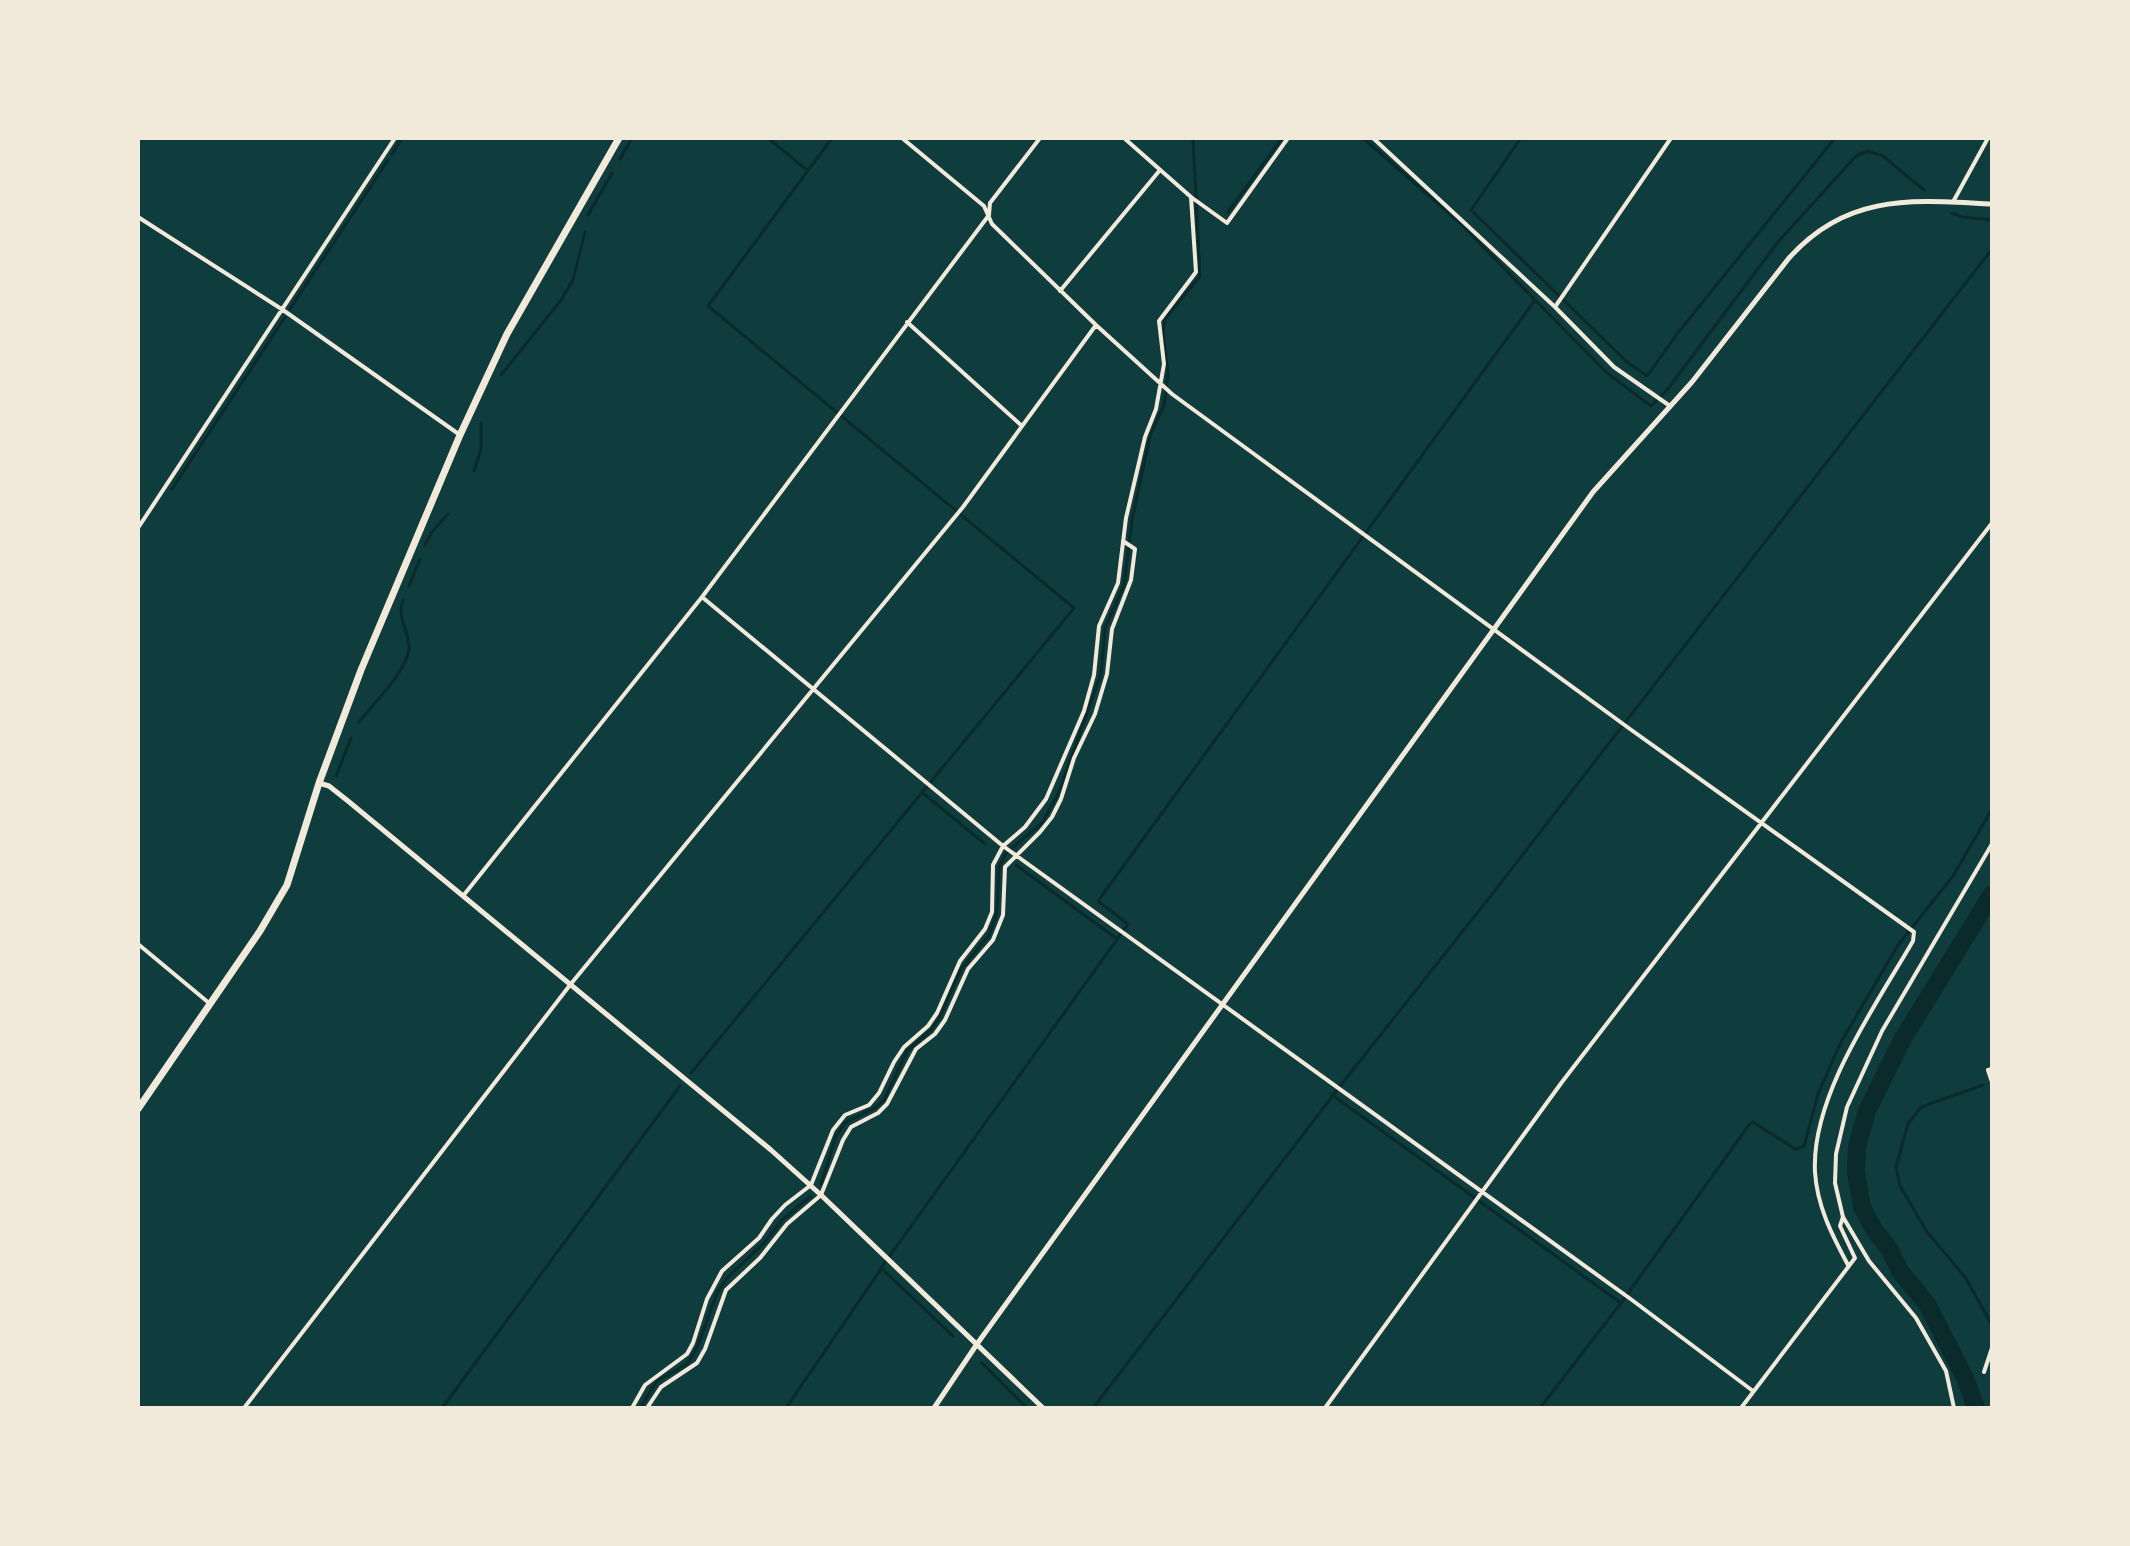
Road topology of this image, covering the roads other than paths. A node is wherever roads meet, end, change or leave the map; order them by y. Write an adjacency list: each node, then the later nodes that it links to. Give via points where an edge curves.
1 (395, 138): 18 (street)
2 (619, 138): 24 (highway, via 507,334)
3 (902, 138): 14 (street)
4 (1040, 138): 14 (street, via 990,203)
5 (1124, 138): 10 (street)
6 (1288, 138): 11 (street, via 1227,223)
7 (1373, 138): 17 (street)
8 (1671, 138): 17 (street)
9 (1988, 138): 12 (street)
10 (1160, 170): 11 (street); 16 (street)
11 (1191, 197): 21 (street, via 1196,272 1159,321 1164,364)
12 (1953, 202): 13 (street); 22 (street, via 1884,204 1845,214 1816,231)
13 (1992, 204)
14 (989, 215): 16 (street); 19 (street)
15 (138, 217): 18 (street)
16 (1060, 291): 20 (street)
17 (1555, 307): 22 (street, via 1614,367)
18 (283, 310): 24 (street); 26 (street)
19 (907, 322): 23 (street); 28 (street)
20 (1096, 325): 21 (street); 23 (street)
21 (1160, 382): 27 (street); 29 (street)
22 (1668, 404): 29 (street, via 1593,492)
23 (1022, 426): 30 (street, via 963,507)
24 (460, 435): 31 (highway)
25 (1992, 523): 32 (street)
26 (138, 528)
27 (1123, 541): 34 (street, via 1118,583 1099,626 1084,711 1046,799); 35 (street, via 1135,549 1131,580 1112,629 1095,714 1052,817)
28 (702, 597): 30 (street); 36 (street)
29 (1496, 629): 32 (street); 40 (street)
30 (812, 689): 34 (street); 38 (street)
31 (319, 783): 36 (street); 39 (highway, via 287,885)
32 (1762, 823): 45 (street); 48 (street, via 1914,932 1844,1060 1817,1142 1815,1173 1825,1221)
33 (1992, 844): 47 (street, via 1882,1031 1847,1107 1836,1154 1835,1183)
34 (1003, 846): 35 (street); 44 (street, via 993,865 992,912 985,929 960,961 937,1013 904,1047 879,1093 869,1105 845,1115 833,1130)
35 (1015, 855): 40 (street); 46 (street, via 1005,867 1003,915 993,940 968,969 945,1020 916,1049 887,1104 851,1127)
36 (463, 896): 38 (street)
37 (138, 944): 39 (street)
38 (570, 985): 44 (street); 53 (street)
39 (211, 1004): 43 (highway)
40 (1224, 1004): 45 (street); 49 (street)
41 (1992, 1069): 42 (street)
42 (1992, 1082)
43 (138, 1109)
44 (811, 1185): 46 (street); 54 (street, via 722,1271 687,1354 645,1385)
45 (1481, 1194): 52 (street); 58 (street)
46 (821, 1195): 49 (street); 55 (street, via 726,1290 697,1363 661,1387)
47 (1843, 1217): 48 (street, via 1840,1226 1855,1258); 60 (street, via 1869,1261 1916,1318 1946,1371)
48 (1848, 1265): 52 (street)
49 (977, 1344): 56 (street); 57 (street)
50 (1992, 1348): 51 (street)
51 (1984, 1372)
52 (1753, 1391): 59 (street)
53 (244, 1408)
54 (632, 1408)
55 (647, 1408)
56 (934, 1408)
57 (1043, 1408)
58 (1325, 1408)
59 (1741, 1408)
60 (1954, 1408)

